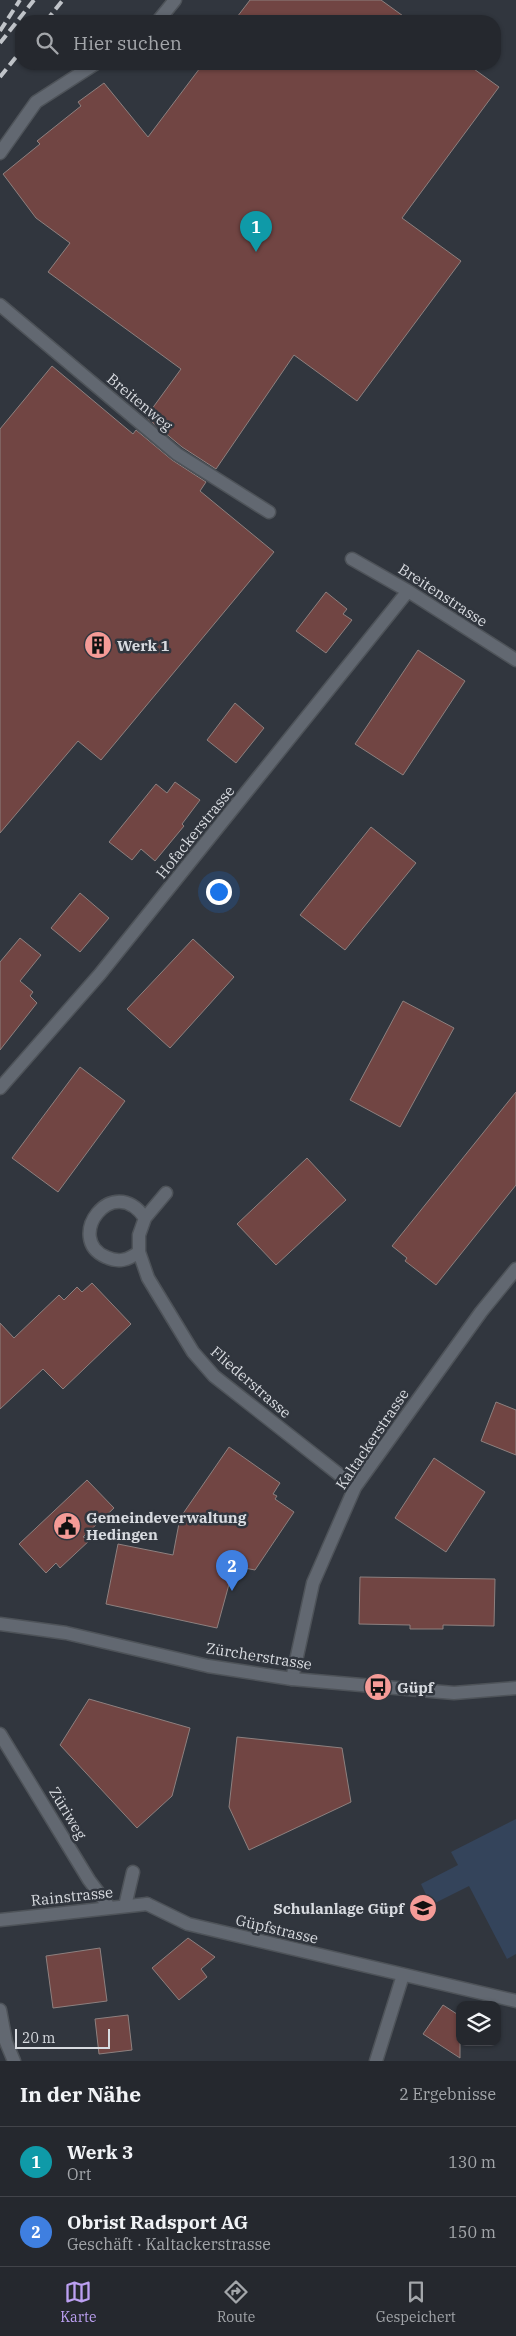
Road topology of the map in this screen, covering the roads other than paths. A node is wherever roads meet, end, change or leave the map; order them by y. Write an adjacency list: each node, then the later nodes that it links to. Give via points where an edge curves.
1 (176, 0): 2 (street)
2 (163, 15)
3 (87, 70): 4 (street, via 36,102)
4 (0, 153)
5 (0, 305): 6 (street, Breitenweg, via 177,454)
6 (269, 512)
7 (352, 559): 8 (street, Breitenstrasse)
8 (408, 591): 9 (street, Breitenstrasse); 10 (street, Hofackerstrasse, via 100,974)
9 (516, 660)
10 (0, 1088)
11 (166, 1193): 12 (street, Fliederstrasse)
12 (145, 1218): 13 (street, Fliederstrasse, via 139,1235); 13 (street, via 132,1205 113,1202 98,1210 91,1223 91,1241 103,1256 121,1260)
13 (139, 1252): 15 (street, Fliederstrasse, via 148,1278 192,1352 214,1376)
14 (516, 1269): 15 (street, Kaltackerstrasse, via 480,1312)
15 (355, 1487): 17 (street, Kaltackerstrasse, via 313,1583)
16 (0, 1624): 17 (street, Zürcherstrasse, via 66,1633 208,1666)
17 (292, 1679): 18 (street, Zürcherstrasse, via 454,1693)
18 (516, 1688)
19 (0, 1734): 23 (street, Züriweg, via 89,1880)
20 (133, 1872): 22 (street)
21 (147, 1904): 22 (street, Rainstrasse); 25 (street, Güpfstrasse, via 188,1924)
22 (125, 1906): 23 (street, Rainstrasse)
23 (110, 1908): 24 (street, Rainstrasse)
24 (0, 1920)
25 (403, 1975): 26 (street, Güpfstrasse); 29 (street)
26 (516, 2001)
27 (0, 2010): 28 (street, via 6,2042)
28 (14, 2061)
29 (376, 2061)

